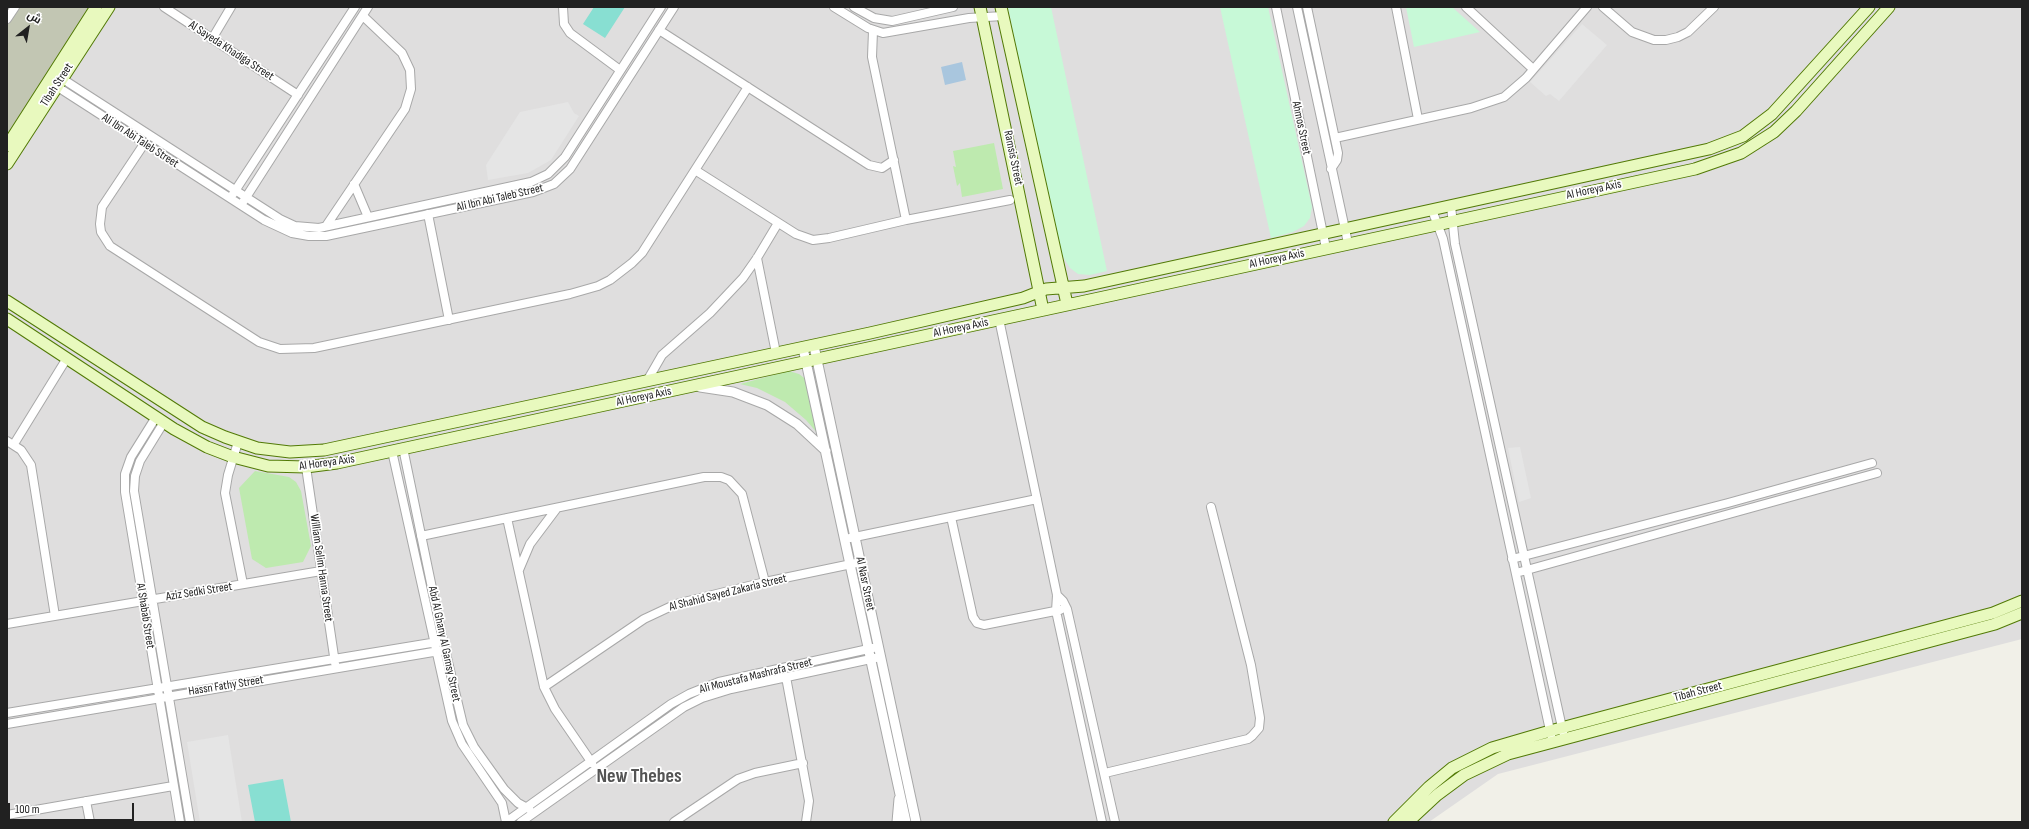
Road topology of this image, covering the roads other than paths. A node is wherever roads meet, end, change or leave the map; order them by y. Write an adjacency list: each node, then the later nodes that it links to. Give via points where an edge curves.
1 (15, 7): 27 (street)
2 (96, 7): 33 (main road, Tibah Street)
3 (109, 7): 33 (main road, Tibah Street)
4 (164, 7): 30 (street, Al Sayeda Khadiga Street)
5 (231, 7): 30 (street)
6 (355, 7): 35 (street)
7 (368, 7): 26 (street)
8 (563, 7): 32 (street, via 564,24 570,33)
9 (660, 7): 32 (street, Ali Ibn Abi Taleb Street)
10 (674, 7): 28 (street, Ali Ibn Abi Taleb Street)
11 (834, 7): 29 (street)
12 (854, 7): 13 (street, via 874,18 892,21)
13 (953, 7)
14 (1276, 7): 60 (street, Ahmos Street)
15 (1296, 7): 42 (street, Ahmos Street)
16 (1307, 7): 37 (street)
17 (1396, 7): 36 (street)
18 (1466, 7): 31 (street)
19 (1587, 7): 31 (street)
20 (1603, 7): 21 (street, via 1632,32 1654,40 1678,37 1697,25)
21 (1714, 7)
22 (1869, 7): 50 (main road, Al Horeya Axis, via 1776,111 1735,140 1693,154)
23 (1889, 7): 55 (main road, Al Horeya Axis, via 1789,119 1766,138 1741,153 1695,169)
24 (981, 12): 25 (street); 29 (street, via 887,33); 65 (main road, Ramsis Street)
25 (1002, 12): 64 (main road, Ramsis Street)
26 (362, 16): 44 (street, via 402,53 410,70 411,89 405,109); 46 (street)
27 (7, 19)
28 (659, 30): 34 (street); 52 (street, Ali Ibn Abi Taleb Street, via 570,169 560,180 533,192)
29 (873, 31): 40 (street, via 872,57)
30 (212, 39): 35 (street, Al Sayeda Khadiga Street)
31 (1533, 69): 36 (street, via 1512,92 1495,101)
32 (620, 70): 53 (street, Ali Ibn Abi Taleb Street, via 561,162 548,174 530,182)
33 (55, 80): 38 (main road, Tibah Street); 39 (street, Ali Ibn Abi Taleb Street); 41 (main road, Tibah Street); 45 (street, Ali Ibn Abi Taleb Street)
34 (748, 87): 40 (street, via 869,165 882,168); 43 (street)
35 (298, 95): 45 (street)
36 (1418, 119): 37 (street)
37 (1335, 138): 42 (street, via 1338,156)
38 (9, 139)
39 (144, 144): 47 (street, Ali Ibn Abi Taleb Street); 71 (street, via 102,208 100,224 105,240 117,251 250,337 280,349 314,348)
40 (894, 160): 54 (street)
41 (7, 164)
42 (1332, 169): 59 (street, Ahmos Street)
43 (695, 170): 56 (street); 71 (street, via 642,253 610,280 583,291)
44 (354, 184): 53 (street); 58 (street)
45 (236, 191): 46 (street, Ali Ibn Abi Taleb Street); 47 (street)
46 (246, 197): 49 (street); 58 (street, Ali Ibn Abi Taleb Street, via 295,226)
47 (230, 199): 49 (street, Ali Ibn Abi Taleb Street)
48 (1010, 200): 54 (street)
49 (240, 206): 52 (street, Ali Ibn Abi Taleb Street, via 292,233 317,236)
50 (1451, 206): 51 (main road, Al Horeya Axis); 55 (street)
51 (1432, 210): 57 (street); 59 (main road, Al Horeya Axis)
52 (428, 214): 71 (street)
53 (368, 217): 58 (street, Ali Ibn Abi Taleb Street)
54 (906, 220): 56 (street, via 821,240 805,238)
55 (1452, 220): 57 (main road, Al Horeya Axis); 98 (street)
56 (778, 223): 63 (street)
57 (1438, 223): 61 (main road, Al Horeya Axis); 99 (street, via 1479,398)
58 (326, 226)
59 (1344, 229): 60 (main road, Al Horeya Axis); 61 (street, Ahmos Street)
60 (1323, 234): 62 (street, Ahmos Street); 64 (main road, Al Horeya Axis, via 1084,286)
61 (1348, 243): 62 (main road, Al Horeya Axis)
62 (1326, 248): 67 (main road, Al Horeya Axis)
63 (757, 258): 75 (street); 78 (street, via 727,296 662,355)
64 (1064, 288): 65 (main road, Al Horeya Axis); 67 (main road, Ramsis Street)
65 (1040, 291): 68 (main road, Al Horeya Axis, via 1023,298); 69 (main road, Ramsis Street)
66 (7, 301): 81 (main road, Al Horeya Axis, via 181,415)
67 (1067, 304): 69 (main road, Al Horeya Axis)
68 (974, 310): 73 (main road); 74 (main road, Al Horeya Axis)
69 (1043, 310): 72 (main road, Al Horeya Axis)
70 (7, 319): 76 (main road, Al Horeya Axis)
71 (449, 320)
72 (999, 320): 73 (main road, Al Horeya Axis); 90 (street)
73 (977, 324): 77 (main road, Al Horeya Axis)
74 (809, 347): 75 (main road, Al Horeya Axis); 77 (street, Al Nasr Street)
75 (776, 352): 78 (main road, Al Horeya Axis)
76 (67, 358): 80 (main road, Al Horeya Axis); 82 (street)
77 (812, 360): 79 (main road, Al Horeya Axis); 83 (street, Al Nasr Street); 85 (street, Al Nasr Street)
78 (647, 381): 81 (main road, Al Horeya Axis, via 324,450 279,451)
79 (697, 386): 84 (main road, Al Horeya Axis); 85 (street, via 733,392 767,404 797,424)
80 (160, 420): 86 (main road, Al Horeya Axis, via 195,441); 109 (street, Al Shabab Street, via 140,461 134,483); 110 (street, Al Shabab Street, via 131,457 124,483)
81 (238, 442): 86 (street)
82 (11, 443): 115 (street, via 27,457 33,474)
83 (837, 449): 85 (street); 96 (street, Al Nasr Street)
84 (398, 450): 88 (main road, Al Horeya Axis); 95 (street, Abd Al Ghany Al Gamsy Street); 117 (street, Abd Al Ghany Al Gamsy Street)
85 (826, 451): 97 (street, Al Nasr Street)
86 (233, 457): 88 (main road, Al Horeya Axis, via 268,466); 107 (street, via 225,493)
87 (1872, 463): 98 (street)
88 (306, 467): 104 (street, William Selim Hanna Street)
89 (1877, 473): 103 (street)
90 (1037, 499): 93 (street); 108 (street)
91 (1211, 506): 137 (street, via 1251,665 1260,718 1259,728 1248,739)
92 (557, 508): 94 (street); 102 (street, via 530,544); 106 (street, via 704,477 721,477 737,486 742,494)
93 (951, 517): 96 (street); 113 (street, via 977,623 984,625)
94 (508, 518): 95 (street); 102 (street)
95 (421, 536): 117 (street, Abd Al Ghany Al Gamsy Street)
96 (856, 537): 97 (street); 100 (street, Al Nasr Street)
97 (846, 539): 101 (street, Al Nasr Street)
98 (1524, 557): 99 (street); 103 (street)
99 (1512, 559): 105 (street)
100 (861, 562): 101 (street, Al Shahid Sayed Zakaria Street); 119 (street, Al Nasr Street)
101 (851, 564): 106 (street, Al Shahid Sayed Zakaria Street); 119 (street, Al Nasr Street)
102 (519, 570): 127 (street)
103 (1528, 570): 105 (street); 133 (street)
104 (321, 571): 107 (street, Aziz Sedki Street); 122 (street, William Selim Hanna Street)
105 (1516, 573): 134 (street)
106 (765, 582): 127 (street, Al Shahid Sayed Zakaria Street, via 665,608 644,619)
107 (243, 584): 109 (street, Aziz Sedki Street)
108 (1056, 595): 112 (street); 113 (street)
109 (153, 599): 110 (street, Aziz Sedki Street); 126 (street, Al Shabab Street)
110 (143, 601): 115 (street, Aziz Sedki Street); 128 (street, Al Shabab Street)
111 (2022, 601): 118 (main road, Tibah Street)
112 (1067, 609): 113 (street); 137 (street)
113 (1056, 611): 154 (street)
114 (2022, 613): 118 (main road, Tibah Street, via 1995,624)
115 (55, 616): 116 (street, Aziz Sedki Street)
116 (7, 624)
117 (439, 641): 120 (street, Abd Al Ghany Al Gamsy Street); 122 (street, Hassn Fathy Street)
118 (1893, 646): 133 (main road, Tibah Street)
119 (874, 648): 121 (street, Al Nasr Street); 123 (street, Al Nasr Street); 135 (street, Ali Moustafa Mashrafa Street, via 719,682 699,689 671,704)
120 (441, 651): 124 (street, Hassn Fathy Street); 141 (street, Abd Al Ghany Al Gamsy Street, via 466,732 510,797); 147 (street, Abd Al Ghany Al Gamsy Street, via 455,729 462,744 502,803)
121 (880, 657): 123 (street, Ali Moustafa Mashrafa Street); 153 (street, Al Nasr Street)
122 (334, 659): 124 (street, William Selim Hanna Street); 126 (street, Hassn Fathy Street)
123 (871, 659): 125 (street, Ali Moustafa Mashrafa Street); 139 (street, Al Nasr Street)
124 (336, 668): 129 (street, Hassn Fathy Street)
125 (786, 677): 136 (street); 142 (street, Ali Moustafa Mashrafa Street, via 721,691 693,702)
126 (167, 686): 128 (street, Hassn Fathy Street); 129 (street, Al Shabab Street)
127 (544, 687): 135 (street, via 555,709)
128 (157, 688): 130 (street, Al Shabab Street); 131 (street, Hassn Fathy Street)
129 (168, 696): 130 (street, Hassn Fathy Street); 146 (street, Al Shabab Street)
130 (159, 698): 132 (street, Hassn Fathy Street); 138 (street, Al Shabab Street)
131 (7, 713)
132 (7, 724)
133 (1563, 733): 134 (main road, Tibah Street)
134 (1551, 736): 156 (main road, Tibah Street, via 1492,748 1465,761 1440,777); 157 (main road, Tibah Street, via 1478,766 1450,784)
135 (592, 763): 141 (street, Ali Moustafa Mashrafa Street)
136 (803, 763): 149 (street, via 738,779); 150 (street, via 809,801)
137 (1105, 773): 155 (street)
138 (173, 786): 140 (street); 145 (street, Al Shabab Street)
139 (900, 790): 151 (street); 152 (street, Al Nasr Street)
140 (86, 801): 143 (street); 144 (street)
141 (526, 808): 142 (street, Abd Al Ghany Al Gamsy Street); 147 (street, Ali Moustafa Mashrafa Street)
142 (536, 811): 148 (street, Ali Moustafa Mashrafa Street)
143 (7, 815)
144 (90, 822)
145 (180, 822)
146 (190, 822)
147 (506, 822)
148 (521, 822)
149 (674, 822)
150 (806, 822)
151 (897, 822)
152 (906, 822)
153 (916, 822)
154 (1102, 822)
155 (1115, 822)
156 (1394, 822)
157 (1408, 822)

